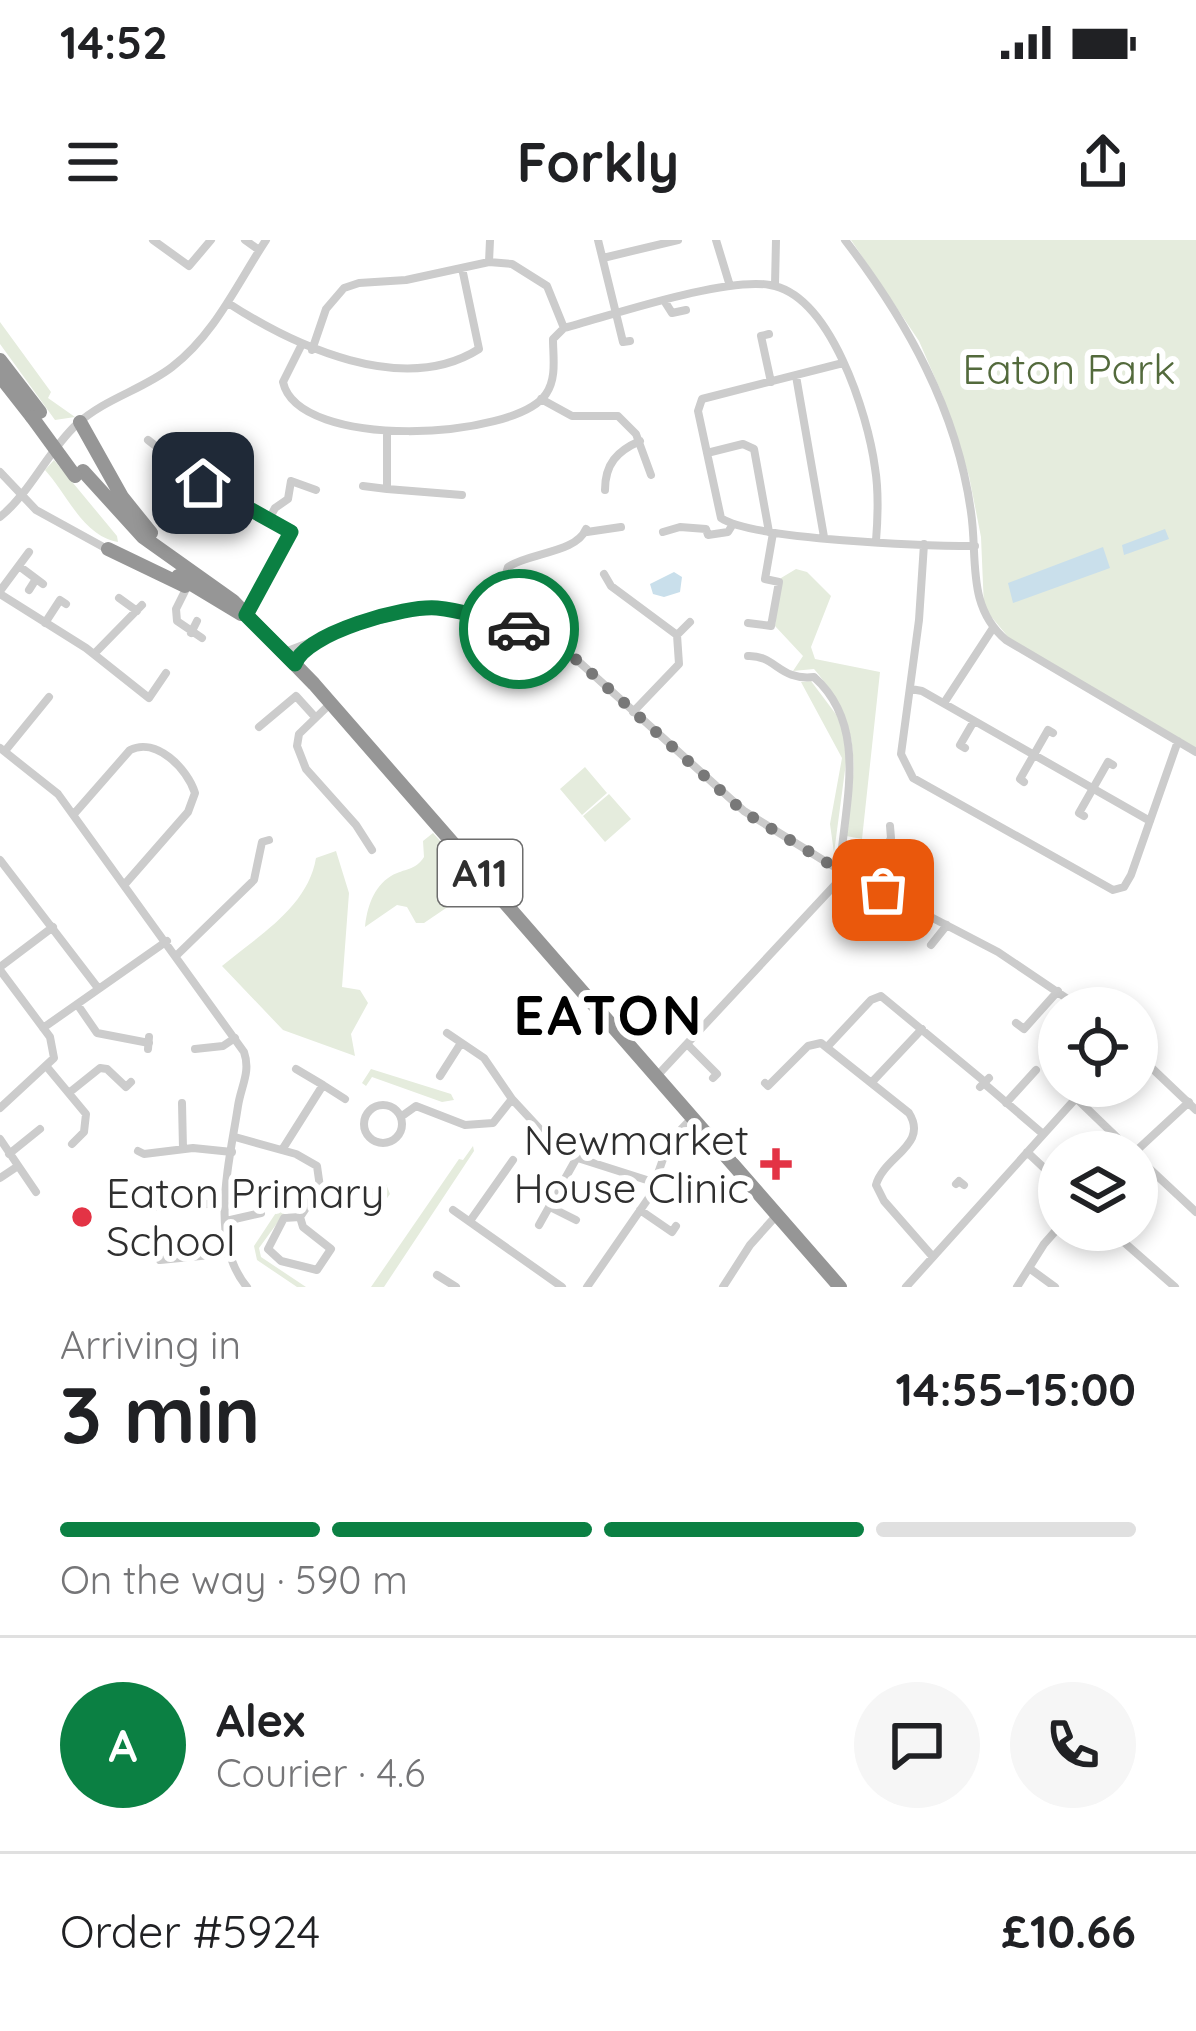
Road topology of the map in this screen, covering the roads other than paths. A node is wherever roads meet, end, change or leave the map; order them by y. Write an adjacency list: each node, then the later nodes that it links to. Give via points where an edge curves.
1 (153, 240): 2 (street, via 189,266)
2 (211, 240)
3 (245, 240): 12 (street)
4 (266, 240): 12 (street)
5 (490, 240): 14 (street)
6 (598, 240): 13 (street)
7 (678, 240): 11 (street)
8 (716, 240): 17 (street)
9 (776, 240): 16 (street)
10 (845, 240): 58 (street, via 935,386 963,466)
11 (651, 243): 13 (street)
12 (259, 250): 19 (street)
13 (603, 258): 21 (street)
14 (489, 262): 15 (street); 22 (street, via 512,264 548,286)
15 (461, 268): 26 (street, via 344,287 326,309); 26 (street, via 480,344 474,353 403,367)
16 (775, 285): 17 (street); 28 (street, via 816,316)
17 (730, 286): 18 (street)
18 (664, 302): 20 (street, via 671,313); 21 (street)
19 (228, 303): 25 (street); 34 (street, via 176,364)
20 (686, 310)
21 (616, 314): 22 (street); 24 (street)
22 (564, 328): 32 (street, via 553,339)
23 (761, 336): 31 (street)
24 (623, 342)
25 (301, 346): 26 (street); 35 (street, via 284,375 284,398 316,416)
26 (312, 350)
27 (0, 360): 33 (highway, A11)
28 (843, 363): 30 (street); 55 (street, via 874,461)
29 (0, 376): 33 (highway, A11)
30 (796, 376): 31 (street); 54 (street)
31 (771, 382): 38 (street, via 702,399)
32 (542, 399): 35 (street, via 510,417); 37 (street, via 572,416 618,416)
33 (36, 414): 40 (highway, A11, bridge)
34 (80, 422): 46 (street); 60 (highway, A11, via 122,497)
35 (387, 432): 43 (street)
36 (148, 440): 49 (street)
37 (640, 441): 41 (street); 45 (street, via 613,458)
38 (707, 453): 50 (street, via 721,518); 52 (street, via 754,449)
39 (0, 472): 46 (street)
40 (79, 473): 60 (highway, A11); 67 (highway, A11, via 133,540)
41 (651, 475)
42 (362, 486): 43 (street)
43 (388, 489): 47 (street)
44 (316, 490): 49 (street, via 292,481)
45 (604, 490)
46 (20, 495): 48 (street); 57 (street, via 62,527)
47 (462, 495)
48 (0, 517)
49 (269, 519): 69 (street, via 291,532)
50 (733, 524): 52 (street); 53 (street, via 708,535 696,527)
51 (621, 527): 70 (street, via 591,528 575,543 508,567)
52 (771, 532): 54 (street); 74 (street, via 764,578 778,582 771,626)
53 (666, 533)
54 (824, 537): 55 (street)
55 (876, 541): 56 (street)
56 (924, 544): 58 (street); 85 (street)
57 (107, 546): 63 (highway)
58 (975, 546): 75 (street, via 977,593)
59 (29, 552): 61 (street)
60 (174, 563): 69 (highway, A11)
61 (19, 566): 64 (street, via 40,581); 65 (street)
62 (604, 574): 77 (street)
63 (187, 587): 67 (highway); 76 (street, via 176,614)
64 (29, 590)
65 (0, 592): 73 (street)
66 (119, 598): 81 (street, via 140,608)
67 (211, 599): 69 (highway, A11)
68 (60, 600): 73 (street)
69 (246, 615): 80 (highway, A11)
70 (493, 621): 79 (street, via 425,608); 89 (street, via 560,648)
71 (197, 622): 76 (street)
72 (690, 622): 77 (street)
73 (45, 623): 81 (street)
74 (748, 623)
75 (993, 628): 88 (street); 94 (street)
76 (191, 632): 78 (street)
77 (677, 635): 89 (street, via 679,664)
78 (202, 638)
79 (307, 645): 80 (street); 83 (street)
80 (283, 652): 83 (highway, A11)
81 (94, 654): 84 (street, via 147,700)
82 (748, 656): 109 (street, via 793,679 814,677 845,722)
83 (295, 664): 87 (highway, A11)
84 (166, 673)
85 (911, 688): 88 (street); 104 (street, via 902,754 913,778 1100,885 1113,890 1128,882)
86 (49, 697): 96 (street)
87 (332, 704): 90 (street); 138 (highway, A11)
88 (944, 704): 91 (street)
89 (633, 712): 109 (street, via 744,812)
90 (315, 717): 92 (street, via 296,696); 107 (street, via 299,734 300,757)
91 (974, 721): 95 (street); 98 (street)
92 (259, 727)
93 (1048, 730): 98 (street)
94 (1178, 741): 97 (street); 104 (street)
95 (960, 745)
96 (2, 750): 103 (street)
97 (1196, 752)
98 (1034, 754): 100 (street); 101 (street)
99 (1108, 762): 101 (street)
100 (1020, 779)
101 (1094, 788): 102 (street); 104 (street)
102 (1079, 813)
103 (74, 814): 111 (street); 111 (street, via 139,746 157,748 188,778 195,793 188,812)
104 (1150, 821)
105 (890, 826): 110 (street, via 894,839)
106 (264, 841): 116 (street, via 254,880)
107 (371, 843)
108 (0, 860): 113 (street)
109 (843, 871): 110 (street); 129 (street)
110 (869, 882): 112 (street)
111 (125, 884): 114 (street)
112 (947, 925): 115 (street); 118 (street)
113 (53, 927): 117 (street); 119 (street)
114 (167, 940): 116 (street); 119 (street)
115 (931, 945)
116 (177, 955): 126 (street)
117 (0, 968): 123 (street)
118 (1051, 987)
119 (98, 988): 120 (street)
120 (77, 1004): 123 (street); 128 (street, via 98,1033)
121 (1038, 1013): 122 (street, via 1024,1029)
122 (1016, 1022)
123 (43, 1028): 132 (street, via 53,1047)
124 (922, 1029): 130 (street, via 875,997); 139 (street); 146 (street)
125 (447, 1033): 127 (street)
126 (235, 1038): 131 (street); 159 (street, via 248,1067)
127 (461, 1042): 134 (street); 145 (street, via 484,1058)
128 (149, 1043)
129 (687, 1043): 136 (street); 138 (street)
130 (828, 1046): 139 (street); 141 (street, via 808,1046)
131 (200, 1051)
132 (47, 1067): 143 (street); 151 (street)
133 (296, 1069): 140 (street)
134 (440, 1070)
135 (1036, 1070): 146 (street)
136 (716, 1074)
137 (1158, 1074): 148 (street)
138 (656, 1077): 153 (highway, A11)
139 (872, 1082): 194 (street, via 916,1125 914,1138 879,1174 877,1190)
140 (323, 1085): 144 (street); 164 (street)
141 (768, 1086)
142 (125, 1087): 143 (street, via 100,1068)
143 (70, 1092): 162 (street, via 86,1114)
144 (346, 1099)
145 (512, 1100): 152 (street, via 493,1123 465,1125 416,1106); 169 (street)
146 (1006, 1103): 155 (street)
147 (179, 1106): 163 (street)
148 (1192, 1106): 158 (street)
149 (1068, 1107): 156 (street)
150 (1085, 1107): 157 (street)
151 (0, 1108)
152 (402, 1115): 152 (street, via 394,1144 362,1127 376,1104)
153 (692, 1118): 176 (street, via 668,1142); 184 (highway, A11)
154 (34, 1130): 167 (street)
155 (1039, 1131)
156 (1046, 1131)
157 (1110, 1131)
158 (1158, 1134)
159 (235, 1137): 164 (street); 165 (street)
160 (0, 1139): 167 (street)
161 (1038, 1140): 166 (street)
162 (79, 1143)
163 (183, 1149): 165 (street); 168 (street)
164 (282, 1150): 185 (street, via 320,1170 320,1187)
165 (232, 1152): 177 (street)
166 (1028, 1152): 171 (street); 194 (street)
167 (9, 1154): 172 (street)
168 (141, 1154)
169 (576, 1159): 176 (street); 179 (street)
170 (513, 1160): 188 (street)
171 (1038, 1162)
172 (18, 1166): 174 (street); 175 (street, via 34,1189)
173 (1158, 1176): 183 (street)
174 (0, 1178)
175 (40, 1178)
176 (653, 1182): 181 (street)
177 (225, 1203): 178 (street); 187 (street)
178 (154, 1207)
179 (552, 1208): 186 (street); 189 (street)
180 (453, 1210): 188 (street)
181 (640, 1210): 190 (street); 202 (street)
182 (257, 1212): 187 (street)
183 (1196, 1212)
184 (778, 1215): 198 (highway, A11); 203 (street)
185 (300, 1217): 185 (street, via 330,1246 317,1270 268,1249 284,1218)
186 (576, 1220)
187 (226, 1221): 193 (street)
188 (470, 1222): 201 (street)
189 (539, 1226)
190 (672, 1232)
191 (1041, 1251): 196 (street)
192 (1134, 1251): 207 (street)
193 (231, 1253): 195 (street); 199 (street)
194 (933, 1257): 204 (street)
195 (160, 1261)
196 (1029, 1268): 205 (street); 206 (street)
197 (442, 1281): 200 (street)
198 (833, 1284)
199 (248, 1287)
200 (456, 1287)
201 (562, 1287)
202 (586, 1287)
203 (723, 1287)
204 (906, 1287)
205 (1017, 1287)
206 (1055, 1287)
207 (1175, 1287)

